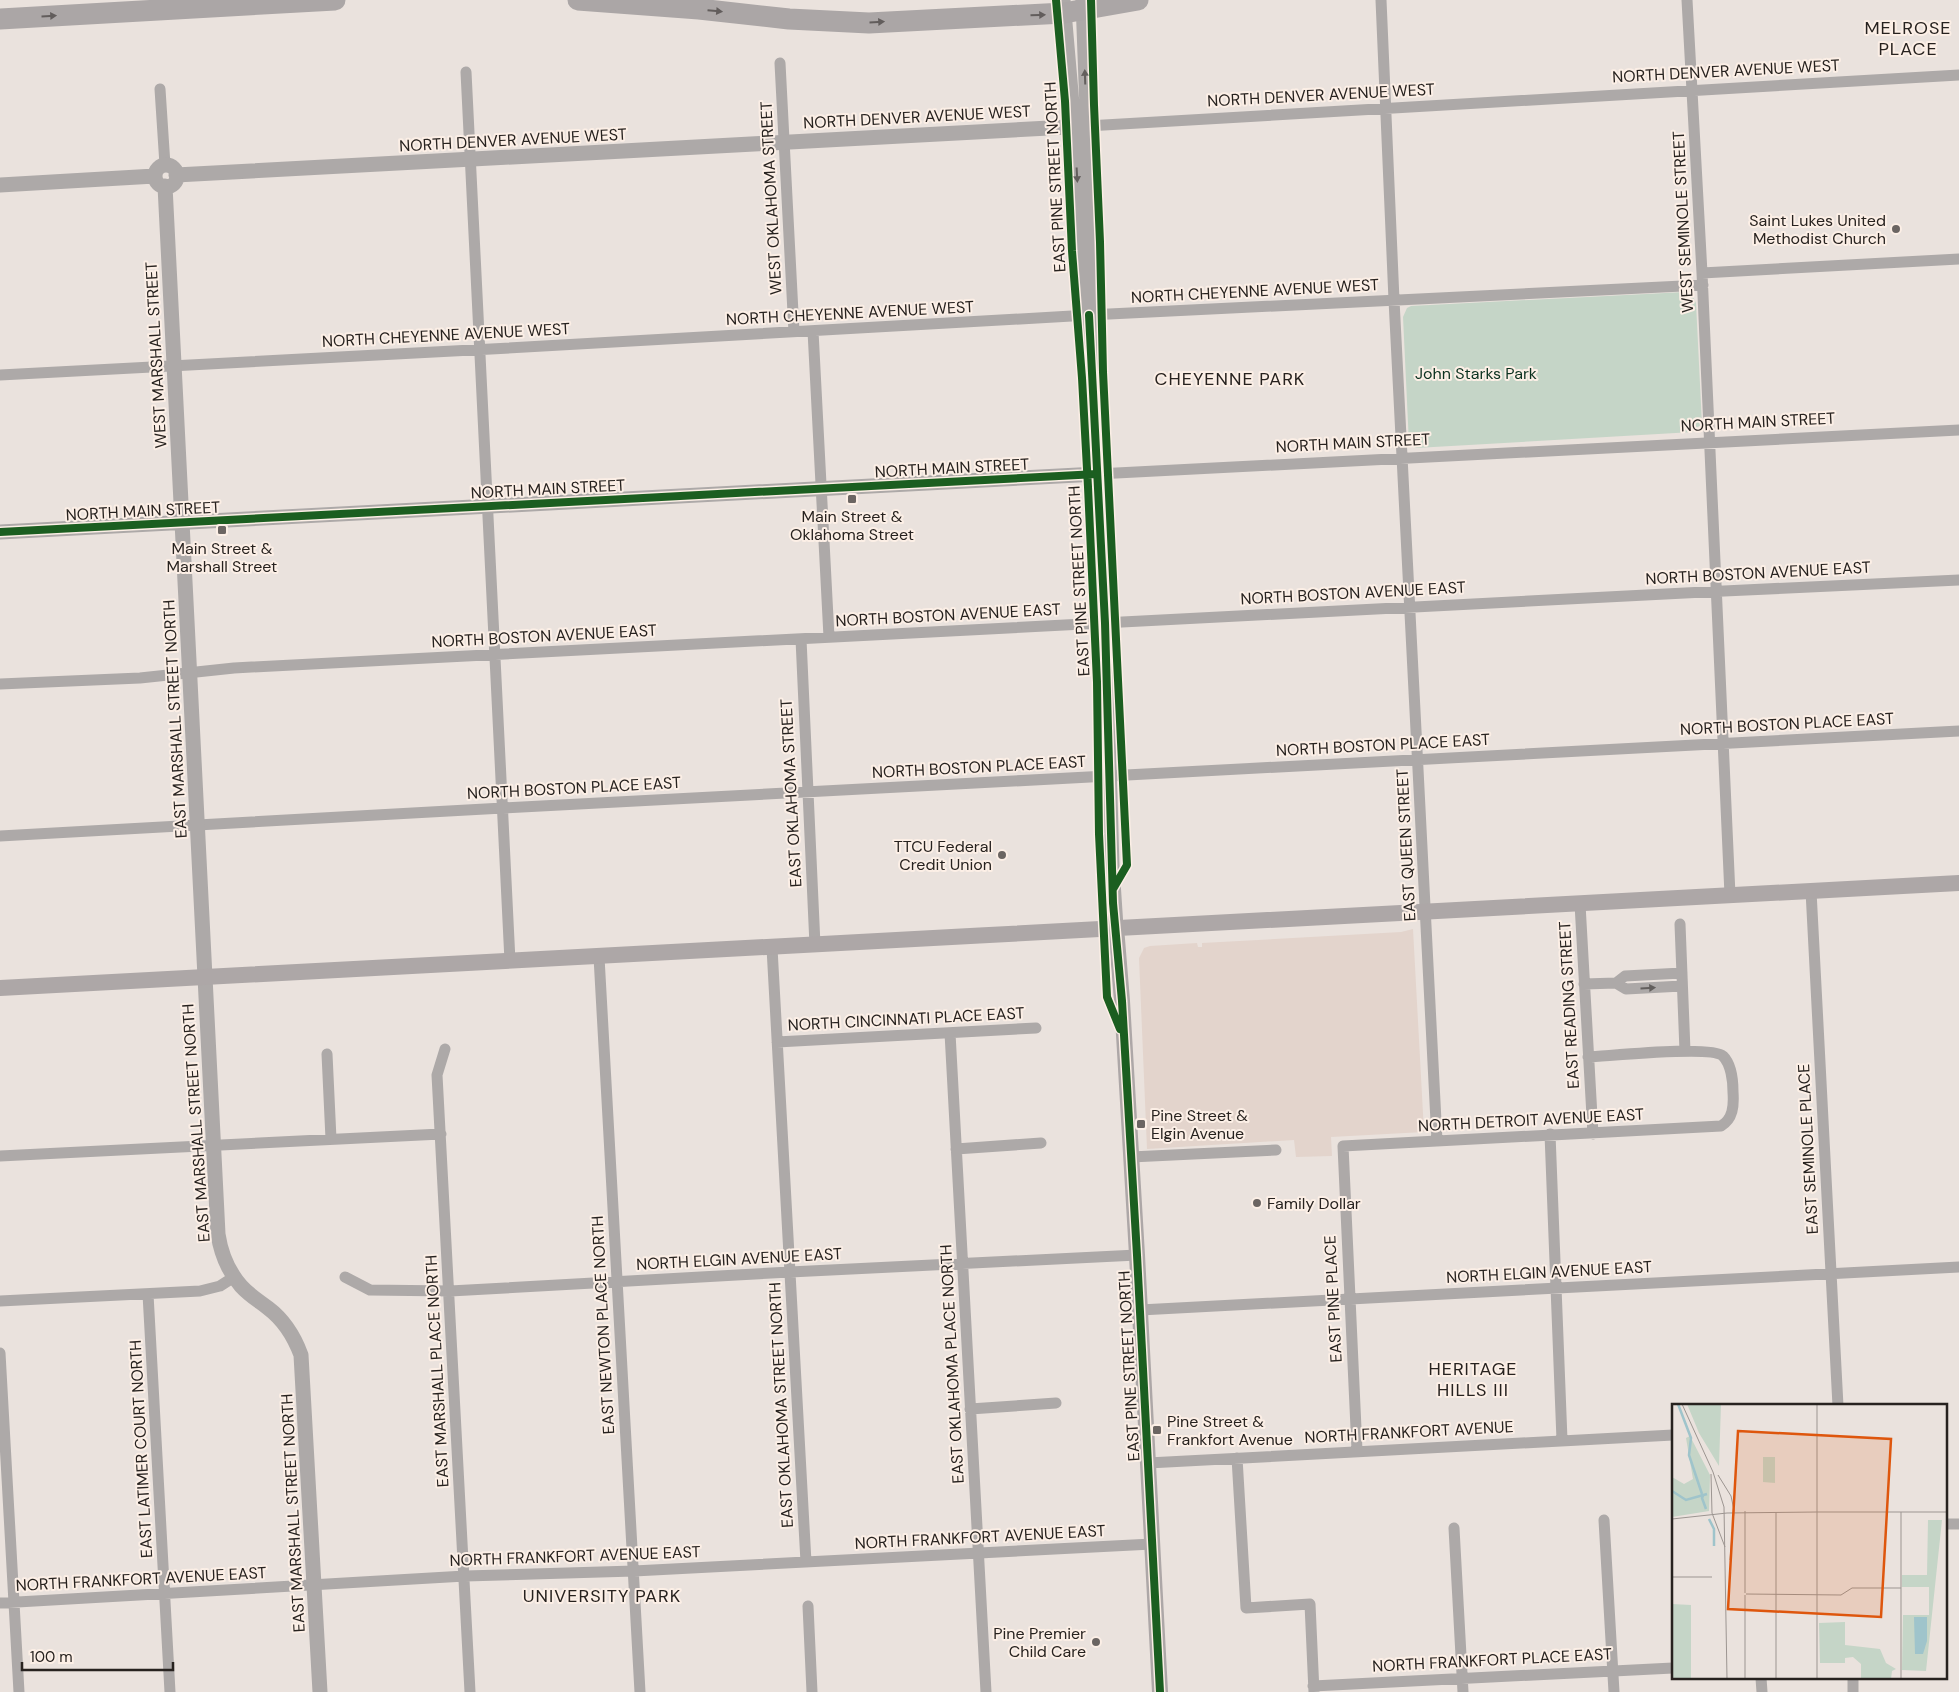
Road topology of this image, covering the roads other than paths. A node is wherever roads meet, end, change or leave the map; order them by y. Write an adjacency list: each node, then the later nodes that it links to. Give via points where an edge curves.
1 (335, 0): 7 (highway, one-way to 1)
2 (578, 0): 6 (highway, one-way to 6, via 849,23)
3 (1138, 0): 6 (highway)
4 (1380, 0): 13 (street, EAST QUEEN STREET)
5 (1687, 0): 12 (street, WEST SEMINOLE STREET)
6 (1073, 6): 14 (street, EAST PINE STREET NORTH)
7 (0, 19)
8 (780, 63): 15 (street, WEST OKLAHOMA STREET)
9 (466, 72): 16 (street)
10 (1959, 75): 12 (street, NORTH DENVER AVENUE WEST)
11 (160, 89): 17 (street, WEST MARSHALL STREET)
12 (1692, 91): 13 (street, NORTH DENVER AVENUE WEST); 20 (street, WEST SEMINOLE STREET)
13 (1386, 108): 14 (street, NORTH DENVER AVENUE WEST); 21 (street, EAST QUEEN STREET)
14 (1081, 126): 15 (street, NORTH DENVER AVENUE WEST); 22 (street, EAST PINE STREET NORTH, via 1083,296)
15 (784, 142): 16 (street, NORTH DENVER AVENUE WEST); 24 (street, WEST OKLAHOMA STREET)
16 (469, 160): 17 (street, NORTH DENVER AVENUE WEST); 25 (street)
17 (165, 176): 18 (street, NORTH DENVER AVENUE WEST); 26 (street, WEST MARSHALL STREET)
18 (0, 185)
19 (1959, 259): 20 (street, NORTH CHEYENNE AVENUE WEST)
20 (1702, 279): 21 (street, NORTH CHEYENNE AVENUE WEST); 29 (street, WEST SEMINOLE STREET)
21 (1394, 300): 22 (street, NORTH CHEYENNE AVENUE WEST); 30 (street, EAST QUEEN STREET)
22 (1089, 315): 23 (street, NORTH CHEYENNE AVENUE WEST); 31 (street, EAST PINE STREET NORTH)
23 (813, 331): 24 (street, NORTH CHEYENNE AVENUE WEST); 32 (street)
24 (794, 332): 25 (street, NORTH CHEYENNE AVENUE WEST)
25 (479, 350): 26 (street, NORTH CHEYENNE AVENUE WEST); 33 (street)
26 (175, 365): 27 (street, NORTH CHEYENNE AVENUE WEST); 34 (street, WEST MARSHALL STREET)
27 (0, 374)
28 (1959, 430): 29 (street, NORTH MAIN STREET)
29 (1708, 442): 30 (street, NORTH MAIN STREET); 37 (street, WEST SEMINOLE STREET)
30 (1403, 457): 31 (street, NORTH MAIN STREET); 38 (street, EAST QUEEN STREET)
31 (1097, 474): 32 (street, NORTH MAIN STREET); 39 (street, EAST PINE STREET NORTH)
32 (823, 489): 33 (street, NORTH MAIN STREET); 40 (street)
33 (487, 506): 34 (street, NORTH MAIN STREET); 42 (street)
34 (183, 522): 35 (street, NORTH MAIN STREET); 43 (street, EAST MARSHALL STREET NORTH)
35 (0, 532)
36 (1959, 580): 37 (street, NORTH BOSTON AVENUE EAST)
37 (1716, 591): 38 (street, NORTH BOSTON AVENUE EAST); 46 (street, WEST SEMINOLE STREET)
38 (1410, 607): 39 (street, NORTH BOSTON AVENUE EAST); 47 (street, EAST QUEEN STREET)
39 (1105, 623): 40 (street, NORTH BOSTON AVENUE EAST); 48 (street, EAST PINE STREET NORTH)
40 (829, 637): 41 (street, NORTH BOSTON AVENUE EAST)
41 (801, 639): 42 (street, NORTH BOSTON AVENUE EAST); 49 (street, EAST OKLAHOMA STREET)
42 (495, 655): 43 (street, NORTH BOSTON AVENUE EAST); 50 (street)
43 (190, 673): 44 (street, NORTH BOSTON AVENUE EAST); 51 (street, EAST MARSHALL STREET NORTH)
44 (0, 684)
45 (1959, 731): 46 (street, NORTH BOSTON PLACE EAST)
46 (1723, 744): 47 (street, NORTH BOSTON PLACE EAST); 55 (street, WEST SEMINOLE STREET)
47 (1418, 760): 48 (street, NORTH BOSTON PLACE EAST); 57 (street, EAST QUEEN STREET)
48 (1109, 776): 49 (street, NORTH BOSTON PLACE EAST); 59 (street, EAST PINE STREET NORTH)
49 (808, 792): 50 (street, NORTH BOSTON PLACE EAST); 60 (street, EAST OKLAHOMA STREET)
50 (502, 808): 51 (street, NORTH BOSTON PLACE EAST); 63 (street)
51 (198, 826): 52 (street, NORTH BOSTON PLACE EAST); 65 (street, EAST MARSHALL STREET NORTH)
52 (0, 836)
53 (1959, 883): 54 (main road)
54 (1811, 891): 55 (main road); 93 (street, EAST SEMINOLE PLACE)
55 (1730, 895): 56 (main road)
56 (1580, 904): 57 (main road); 67 (street, EAST READING STREET)
57 (1425, 912): 59 (main road); 81 (street, EAST QUEEN STREET)
58 (1680, 924): 64 (street)
59 (1116, 927): 60 (main road); 88 (main road, EAST PINE STREET NORTH)
60 (815, 945): 61 (main road)
61 (772, 948): 62 (main road); 72 (street, EAST OKLAHOMA STREET NORTH)
62 (599, 957): 63 (main road); 96 (street, EAST NEWTON PLACE NORTH)
63 (510, 961): 65 (main road)
64 (1682, 973): 66 (street, via 1625,976); 68 (street)
65 (205, 977): 69 (main road); 83 (street, EAST MARSHALL STREET NORTH)
66 (1616, 983): 67 (street); 68 (street, one-way to 68, via 1626,989)
67 (1584, 984): 76 (street, EAST READING STREET)
68 (1682, 986): 74 (street)
69 (0, 988)
70 (1036, 1028): 71 (street, NORTH CINCINNATI PLACE EAST)
71 (950, 1033): 72 (street, NORTH CINCINNATI PLACE EAST); 85 (street, EAST OKLAHOMA PLACE NORTH)
72 (777, 1042): 92 (street, EAST OKLAHOMA STREET NORTH)
73 (445, 1048): 77 (street, EAST MARSHALL PLACE NORTH, via 437,1075)
74 (1685, 1051): 76 (street); 79 (street, NORTH DETROIT AVENUE EAST, via 1718,1052 1727,1060 1734,1101 1727,1122 1721,1126)
75 (327, 1054): 80 (street)
76 (1588, 1057): 79 (street, EAST READING STREET)
77 (441, 1134): 80 (street); 98 (street, EAST MARSHALL PLACE NORTH)
78 (1550, 1134): 79 (street, NORTH DETROIT AVENUE EAST); 81 (street, NORTH DETROIT AVENUE EAST); 97 (street)
79 (1592, 1134)
80 (331, 1139): 83 (street)
81 (1437, 1141): 84 (street, NORTH DETROIT AVENUE EAST)
82 (1041, 1143): 85 (street)
83 (215, 1146): 87 (street); 94 (street, EAST MARSHALL STREET NORTH, via 219,1239 222,1255)
84 (1343, 1146): 100 (street, EAST PINE PLACE)
85 (956, 1149): 90 (street, EAST OKLAHOMA PLACE NORTH)
86 (1276, 1150): 88 (street)
87 (0, 1156)
88 (1131, 1157): 89 (main road, EAST PINE STREET NORTH)
89 (1137, 1255): 90 (street, NORTH ELGIN AVENUE EAST); 102 (main road, EAST PINE STREET NORTH)
90 (963, 1264): 92 (street, NORTH ELGIN AVENUE EAST); 106 (street, EAST OKLAHOMA PLACE NORTH)
91 (1959, 1267): 93 (street, NORTH ELGIN AVENUE EAST)
92 (790, 1272): 96 (street, NORTH ELGIN AVENUE EAST); 118 (street, EAST OKLAHOMA STREET NORTH)
93 (1831, 1274): 97 (street, NORTH ELGIN AVENUE EAST); 105 (street, EAST SEMINOLE PLACE)
94 (234, 1277): 99 (street, via 220,1286 200,1291); 121 (street, EAST MARSHALL STREET NORTH, via 242,1288 280,1319 301,1355)
95 (345, 1277): 98 (street, NORTH ELGIN AVENUE EAST, via 370,1290)
96 (616, 1282): 98 (street, NORTH ELGIN AVENUE EAST); 119 (street, EAST NEWTON PLACE NORTH)
97 (1555, 1289): 100 (street, NORTH ELGIN AVENUE EAST); 108 (street)
98 (450, 1291): 120 (street, EAST MARSHALL PLACE NORTH)
99 (148, 1294): 101 (street); 122 (street, EAST LATIMER COURT NORTH)
100 (1349, 1298): 102 (street, NORTH ELGIN AVENUE EAST); 109 (street, EAST PINE PLACE)
101 (0, 1301)
102 (1140, 1310): 111 (main road, EAST PINE STREET NORTH)
103 (0, 1353): 124 (street)
104 (1056, 1403): 106 (street)
105 (1838, 1404)
106 (970, 1409): 117 (street, EAST OKLAHOMA PLACE NORTH)
107 (1672, 1435): 108 (street, NORTH FRANKFORT AVENUE)
108 (1562, 1440): 109 (street, NORTH FRANKFORT AVENUE)
109 (1357, 1450): 110 (street, NORTH FRANKFORT AVENUE)
110 (1237, 1458): 111 (street, NORTH FRANKFORT AVENUE); 129 (street, via 1246,1608 1310,1604)
111 (1148, 1463): 116 (main road, EAST PINE STREET NORTH)
112 (1604, 1520): 127 (street)
113 (1946, 1524): 114 (street)
114 (1959, 1524)
115 (1454, 1528): 128 (street)
116 (1152, 1544): 117 (street, NORTH FRANKFORT AVENUE EAST); 137 (main road, EAST PINE STREET NORTH)
117 (978, 1553): 118 (street, NORTH FRANKFORT AVENUE EAST); 136 (street, EAST OKLAHOMA PLACE NORTH)
118 (806, 1562): 119 (street, NORTH FRANKFORT AVENUE EAST)
119 (634, 1571): 120 (street, NORTH FRANKFORT AVENUE EAST); 134 (street, EAST NEWTON PLACE NORTH)
120 (465, 1576): 121 (street, NORTH FRANKFORT AVENUE EAST); 133 (street, EAST MARSHALL PLACE NORTH)
121 (314, 1586): 122 (street, NORTH FRANKFORT AVENUE EAST); 132 (street, EAST MARSHALL STREET NORTH)
122 (166, 1593): 124 (street, NORTH FRANKFORT AVENUE EAST); 131 (street, EAST LATIMER COURT NORTH)
123 (0, 1602): 124 (street, NORTH FRANKFORT AVENUE EAST)
124 (14, 1602): 130 (street)
125 (808, 1606): 135 (street)
126 (1672, 1668): 127 (street, NORTH FRANKFORT PLACE EAST)
127 (1613, 1671): 128 (street, NORTH FRANKFORT PLACE EAST); 139 (street)
128 (1462, 1678): 129 (street, NORTH FRANKFORT PLACE EAST); 138 (street)
129 (1313, 1689)
130 (19, 1692)
131 (170, 1692)
132 (320, 1692)
133 (470, 1692)
134 (640, 1692)
135 (812, 1692)
136 (986, 1692)
137 (1160, 1692)
138 (1463, 1692)
139 (1614, 1692)

